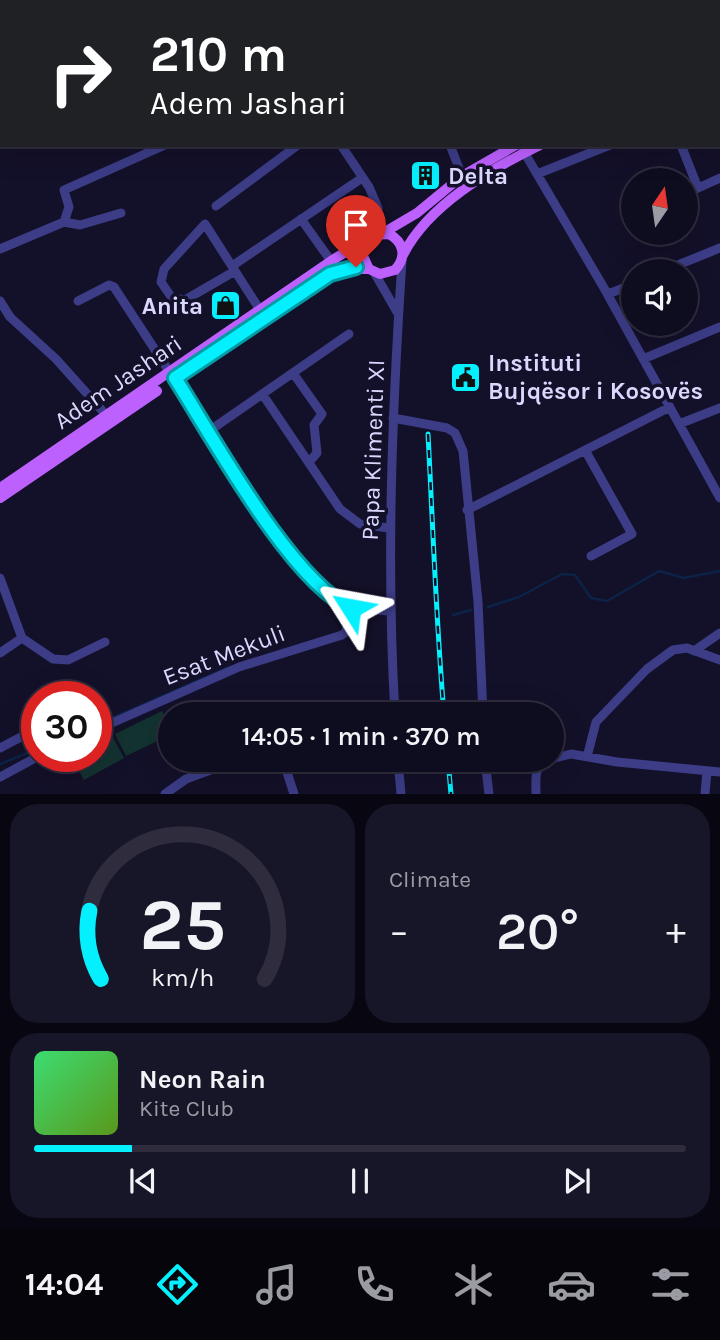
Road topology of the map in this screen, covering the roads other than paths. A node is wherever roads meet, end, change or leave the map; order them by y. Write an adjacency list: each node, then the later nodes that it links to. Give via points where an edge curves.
1 (161, 147): 17 (street, via 64,190 69,208)
2 (295, 147): 14 (street)
3 (342, 147): 11 (street)
4 (451, 147): 10 (street)
5 (605, 147): 9 (street)
6 (682, 147): 8 (street)
7 (520, 148): 9 (street); 10 (main road, Adem Jashari); 21 (main road, via 421,227)
8 (690, 168)
9 (537, 174): 27 (street)
10 (462, 176): 18 (main road, Adem Jashari, via 417,213)
11 (362, 178): 16 (street); 18 (street, via 378,208)
12 (720, 178): 13 (street)
13 (698, 188)
14 (216, 206)
15 (121, 213): 17 (street, via 80,225)
16 (301, 219): 23 (street); 24 (street)
17 (64, 222): 20 (street)
18 (377, 235): 21 (main road, via 398,240); 23 (main road, Adem Jashari); 25 (main road, via 362,254)
19 (720, 248): 22 (street)
20 (0, 249)
21 (402, 258): 25 (main road, via 390,272); 31 (street, Papa Klimenti XI)
22 (693, 259)
23 (331, 261): 30 (main road, Adem Jashari)
24 (234, 269): 24 (street, via 185,300 172,298 161,282 164,269 205,224); 30 (street)
25 (372, 270): 31 (street); 36 (main road, Adem Jashari, via 345,268 330,274)
26 (621, 289): 27 (street)
27 (608, 294): 34 (street)
28 (0, 301): 40 (street, via 10,317)
29 (78, 301): 36 (street, via 109,285 114,287)
30 (260, 310): 36 (main road, Adem Jashari)
31 (398, 313): 41 (street, Papa Klimenti XI)
32 (720, 327): 34 (street)
33 (349, 334): 35 (street)
34 (643, 359): 38 (street)
35 (293, 373): 37 (street); 45 (street, via 322,414 314,425 317,453)
36 (173, 375): 40 (main road, Adem Jashari); 43 (street); 47 (main road, Adem Jashari)
37 (263, 395): 43 (street); 45 (street)
38 (670, 407): 42 (street); 44 (street)
39 (720, 408): 42 (street)
40 (107, 415): 46 (main road, Adem Jashari)
41 (393, 418): 49 (street, via 455,433 463,451); 50 (street, Papa Klimenti XI)
42 (679, 424): 48 (street)
43 (209, 431): 53 (street, via 303,570 332,598)
44 (586, 450): 49 (street); 51 (street, via 632,534)
45 (309, 462): 50 (street, via 340,509 360,524)
46 (0, 488)
47 (0, 498)
48 (720, 498)
49 (467, 510): 62 (street, via 478,602)
50 (388, 528): 54 (street, Papa Klimenti XI)
51 (591, 556)
52 (0, 578): 56 (street)
53 (351, 608): 54 (street); 63 (street, Esat Mekuli, via 342,635 239,667)
54 (389, 611): 61 (street, Papa Klimenti XI)
55 (720, 633): 58 (street)
56 (23, 638): 57 (street, via 57,661); 59 (street)
57 (105, 642)
58 (694, 651): 60 (street); 67 (street, via 673,650 647,669 596,722)
59 (0, 653)
60 (720, 660)
61 (394, 702)
62 (482, 702)
63 (112, 723)
64 (21, 737): 65 (street)
65 (0, 748)
66 (564, 756): 67 (street)
67 (587, 757): 69 (street)
68 (21, 766): 76 (street)
69 (707, 771): 75 (street); 82 (street)
70 (206, 772): 77 (street)
71 (288, 772): 78 (street)
72 (399, 772): 79 (street)
73 (486, 772): 80 (street)
74 (536, 772): 81 (street)
75 (720, 772)
76 (0, 777)
77 (164, 794)
78 (294, 794)
79 (401, 794)
80 (489, 794)
81 (536, 794)
82 (705, 794)

